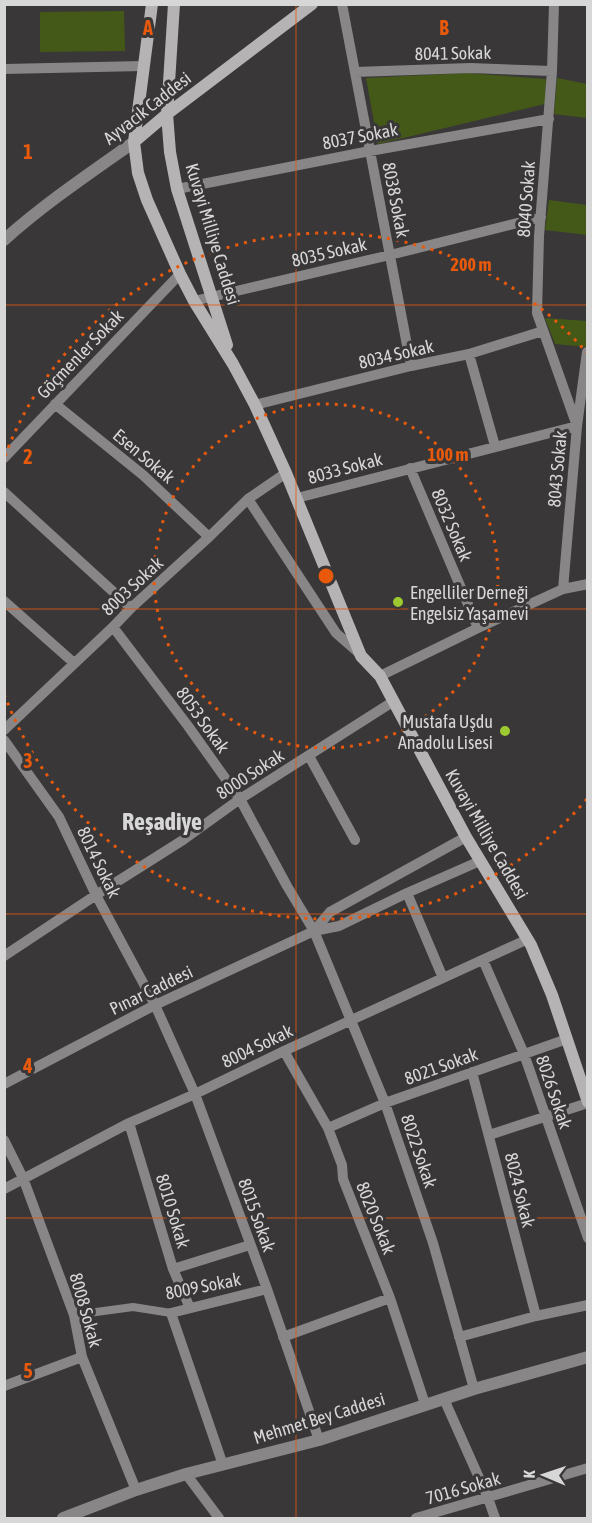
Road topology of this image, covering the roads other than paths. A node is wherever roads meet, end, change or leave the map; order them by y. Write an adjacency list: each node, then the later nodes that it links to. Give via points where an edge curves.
1 (152, 4): 6 (main road, Kuvayi Milliye Caddesi)
2 (174, 4): 10 (main road, Kuvayi Milliye Caddesi)
3 (312, 4): 10 (main road, Ayvacık Caddesi)
4 (342, 4): 9 (street, 8038 Sokak)
5 (554, 4): 8 (street, 8040 Sokak)
6 (143, 66): 7 (street); 12 (main road, Kuvayi Milliye Caddesi)
7 (4, 69)
8 (552, 71): 9 (street, 8041 Sokak, via 470,68); 11 (street, 8040 Sokak)
9 (355, 72): 13 (street, 8038 Sokak)
10 (167, 114): 12 (main road, Ayvacık Caddesi); 14 (main road, Kuvayi Milliye Caddesi)
11 (549, 119): 13 (street, 8037 Sokak); 15 (street, 8040 Sokak)
12 (134, 142): 16 (street, Ayvacık Caddesi); 18 (main road, Kuvayi Milliye Caddesi, via 147,200)
13 (370, 151): 14 (street, 8037 Sokak); 17 (street, 8038 Sokak)
14 (177, 189): 19 (main road, Kuvayi Milliye Caddesi)
15 (541, 217): 17 (street, 8035 Sokak); 21 (street, 8040 Sokak, via 537,313)
16 (4, 240)
17 (390, 255): 19 (street, 8035 Sokak); 25 (street, 8038 Sokak)
18 (180, 274): 20 (main road, Kuvayi Milliye Caddesi); 26 (street, Göçmenler Sokak)
19 (212, 296): 20 (street, 8035 Sokak); 24 (main road, Kuvayi Milliye Caddesi)
20 (194, 301): 24 (main road, Kuvayi Milliye Caddesi)
21 (543, 331): 23 (street, 8034 Sokak); 28 (street, 8040 Sokak)
22 (587, 352): 28 (street, 8043 Sokak)
23 (469, 354): 25 (street, 8034 Sokak); 29 (street)
24 (233, 363): 27 (main road, Kuvayi Milliye Caddesi)
25 (411, 366): 27 (street, 8034 Sokak)
26 (55, 404): 30 (street, Göçmenler Sokak); 36 (street, Esen Sokak, via 143,475)
27 (255, 405): 32 (main road, Kuvayi Milliye Caddesi)
28 (577, 426): 29 (street, 8033 Sokak); 38 (street, 8043 Sokak)
29 (495, 446): 31 (street, 8033 Sokak)
30 (4, 458)
31 (410, 468): 34 (street, 8033 Sokak); 42 (street, 8032 Sokak)
32 (286, 473): 34 (main road, Kuvayi Milliye Caddesi); 35 (street, 8003 Sokak)
33 (4, 492): 40 (street)
34 (297, 498): 43 (main road, Kuvayi Milliye Caddesi)
35 (248, 499): 36 (street, 8003 Sokak); 43 (street, via 336,633)
36 (209, 537): 40 (street, 8003 Sokak)
37 (588, 584): 38 (street)
38 (563, 589): 42 (street)
39 (4, 601): 44 (street)
40 (131, 608): 41 (street, 8003 Sokak)
41 (113, 627): 44 (street, 8003 Sokak); 50 (street, 8053 Sokak)
42 (478, 628): 45 (street)
43 (361, 656): 45 (main road, Kuvayi Milliye Caddesi)
44 (74, 663): 47 (street, 8003 Sokak)
45 (380, 676): 46 (main road, Kuvayi Milliye Caddesi)
46 (394, 701): 49 (street, 8000 Sokak); 51 (main road, Kuvayi Milliye Caddesi)
47 (6, 726)
48 (4, 740): 55 (street, 8014 Sokak, via 59,817)
49 (309, 756): 50 (street, 8000 Sokak); 52 (street)
50 (240, 799): 55 (street, 8000 Sokak); 56 (street, 8053 Sokak)
51 (466, 837): 53 (main road, Kuvayi Milliye Caddesi); 56 (street, Pınar Caddesi, via 330,912)
52 (355, 840)
53 (480, 861): 54 (street, Pınar Caddesi); 57 (main road, Kuvayi Milliye Caddesi)
54 (407, 893): 56 (street, Pınar Caddesi, via 339,926); 60 (street)
55 (96, 895): 58 (street, 8000 Sokak); 61 (street, 8014 Sokak)
56 (314, 930): 61 (street, Pınar Caddesi); 62 (street, 8022 Sokak)
57 (528, 939): 59 (street, 8004 Sokak); 63 (main road, Kuvayi Milliye Caddesi)
58 (4, 956)
59 (483, 960): 60 (street, 8004 Sokak); 65 (street, 8026 Sokak)
60 (443, 978): 62 (street, 8004 Sokak)
61 (154, 1005): 67 (street, Pınar Caddesi); 68 (street, 8015 Sokak)
62 (351, 1021): 64 (street, 8004 Sokak); 70 (street, 8022 Sokak)
63 (567, 1039): 65 (street, 8021 Sokak); 69 (main road, Kuvayi Milliye Caddesi)
64 (285, 1051): 68 (street, 8004 Sokak); 73 (street, 8020 Sokak)
65 (524, 1054): 66 (street, 8021 Sokak); 71 (street, 8026 Sokak)
66 (472, 1072): 70 (street, 8021 Sokak); 74 (street, 8024 Sokak)
67 (4, 1084)
68 (195, 1094): 72 (street, 8004 Sokak); 79 (street, 8015 Sokak)
69 (588, 1102): 71 (street)
70 (385, 1103): 73 (street, 8021 Sokak); 88 (street, 8022 Sokak, via 433,1243)
71 (545, 1116): 74 (street); 78 (street, 8026 Sokak)
72 (129, 1123): 76 (street, 8004 Sokak); 80 (street, 8010 Sokak)
73 (328, 1128): 82 (street, 8020 Sokak, via 342,1165 342,1179)
74 (489, 1135): 87 (street, 8024 Sokak)
75 (4, 1140): 76 (street, 8008 Sokak)
76 (23, 1178): 77 (street, 8004 Sokak); 86 (street, 8008 Sokak)
77 (4, 1189)
78 (588, 1238)
79 (250, 1245): 80 (street); 81 (street, 8015 Sokak)
80 (173, 1269): 84 (street, 8010 Sokak)
81 (267, 1289): 84 (street, 8009 Sokak); 89 (street, 8015 Sokak)
82 (390, 1298): 89 (street); 95 (street, 8020 Sokak)
83 (588, 1305): 87 (street)
84 (190, 1308): 85 (street, 8009 Sokak)
85 (171, 1313): 86 (street, 8009 Sokak, via 133,1307); 97 (street)
86 (74, 1315): 90 (street, 8008 Sokak)
87 (536, 1316): 88 (street)
88 (459, 1336): 93 (street, 8022 Sokak)
89 (284, 1337): 96 (street, 8015 Sokak)
90 (82, 1357): 92 (street); 100 (street, 8008 Sokak)
91 (588, 1357): 93 (street, Mehmet Bey Caddesi)
92 (4, 1386)
93 (474, 1389): 94 (street, Mehmet Bey Caddesi)
94 (444, 1399): 95 (street, Mehmet Bey Caddesi); 101 (street)
95 (425, 1404): 96 (street, Mehmet Bey Caddesi)
96 (319, 1440): 97 (street, Mehmet Bey Caddesi)
97 (223, 1465): 99 (street, Mehmet Bey Caddesi)
98 (588, 1468): 101 (street, 7016 Sokak)
99 (186, 1474): 100 (street, Mehmet Bey Caddesi); 103 (street)
100 (136, 1490): 102 (street, Mehmet Bey Caddesi)
101 (488, 1498): 104 (street, 7016 Sokak); 105 (street)
102 (63, 1518)
103 (219, 1518)
104 (416, 1518)
105 (495, 1518)

